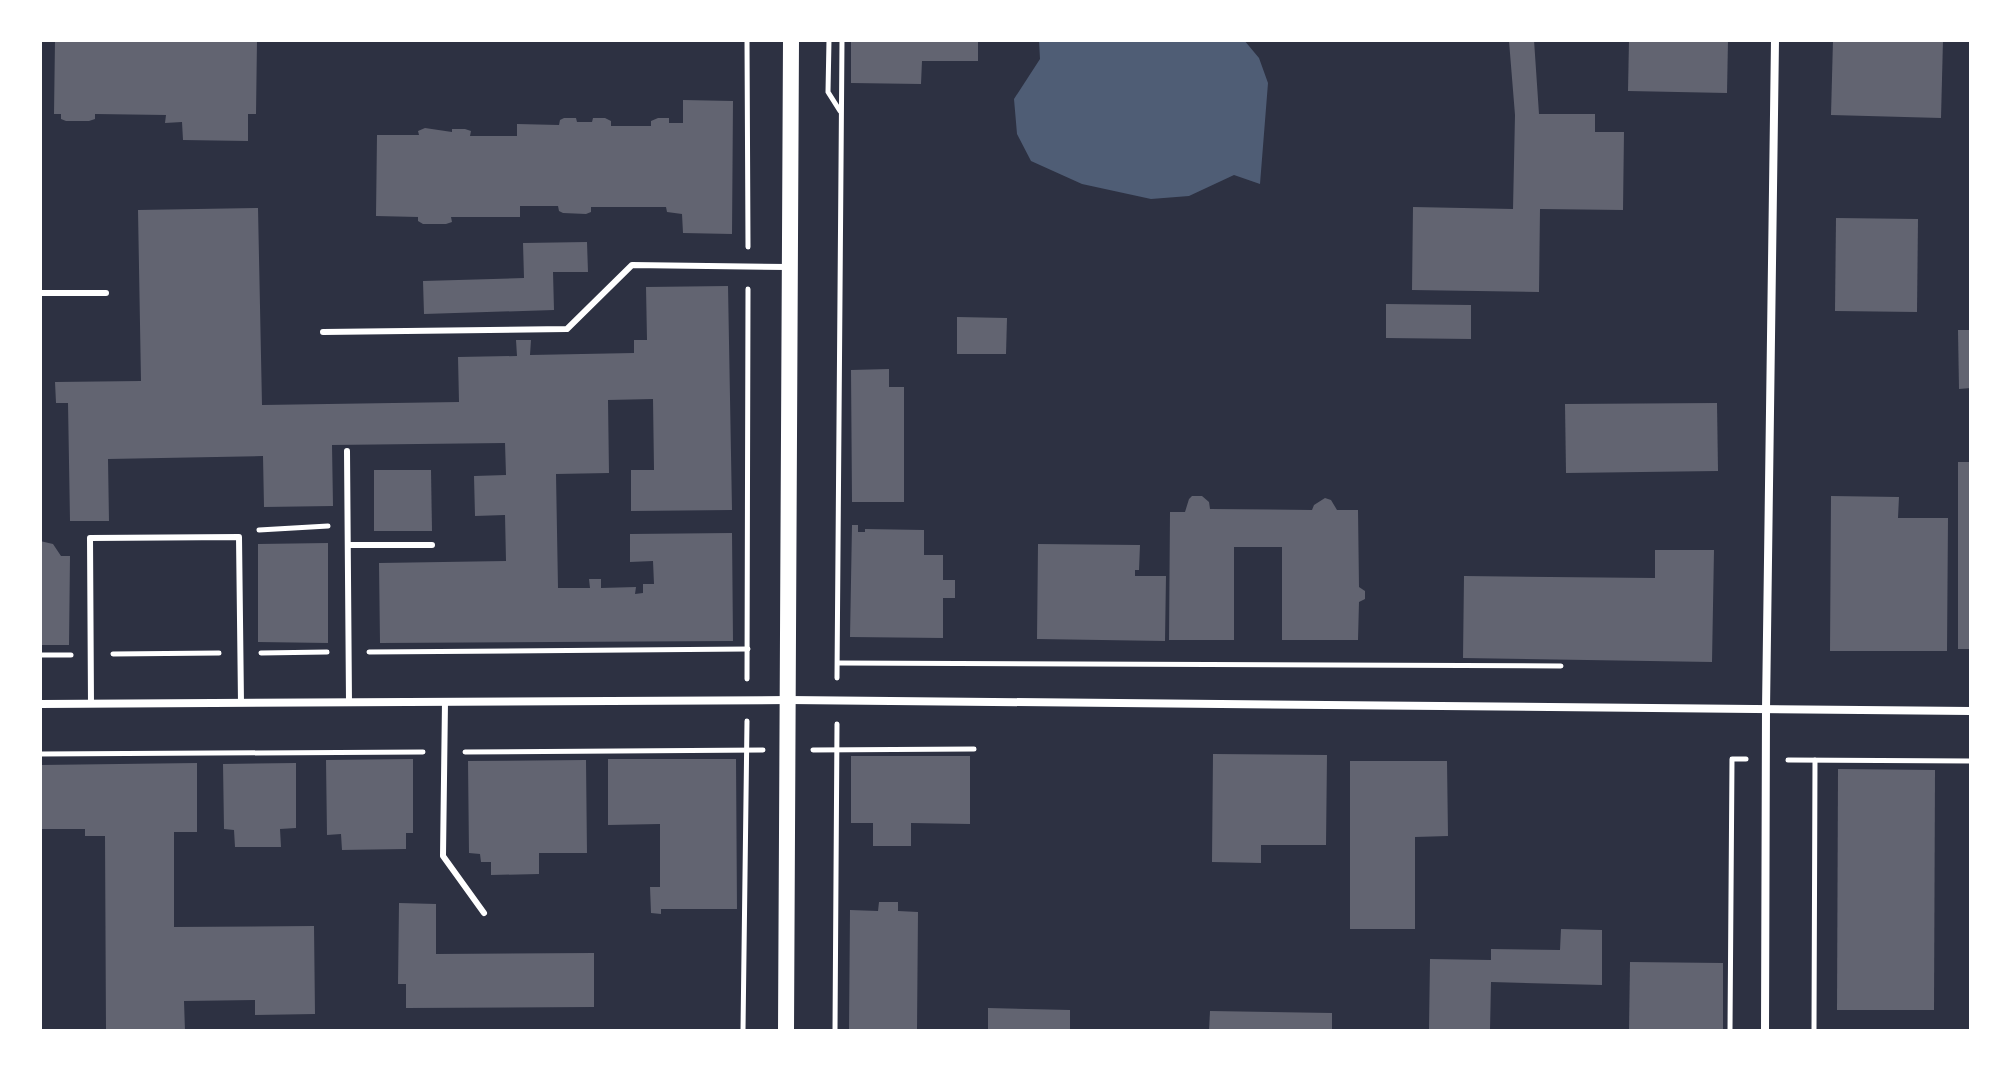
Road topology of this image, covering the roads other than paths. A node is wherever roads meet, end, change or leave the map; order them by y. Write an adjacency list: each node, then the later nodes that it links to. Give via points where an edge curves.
1 (791, 40): 3 (main road)
2 (1775, 40): 16 (street)
3 (790, 268): 6 (lane, via 632,265 567,329); 10 (main road)
4 (40, 293): 5 (lane)
5 (106, 293)
6 (323, 332)
7 (347, 451): 8 (lane)
8 (348, 545): 9 (lane); 11 (lane)
9 (432, 545)
10 (789, 700): 12 (street); 16 (street); 19 (main road)
11 (349, 702): 12 (street); 13 (street)
12 (445, 702): 18 (lane, via 443,856)
13 (241, 703): 15 (street); 15 (lane, via 239,537 90,538)
14 (40, 704): 15 (street)
15 (91, 704)
16 (1766, 709): 17 (street); 20 (street)
17 (1971, 711)
18 (484, 913)
19 (786, 1031)
20 (1765, 1031)

